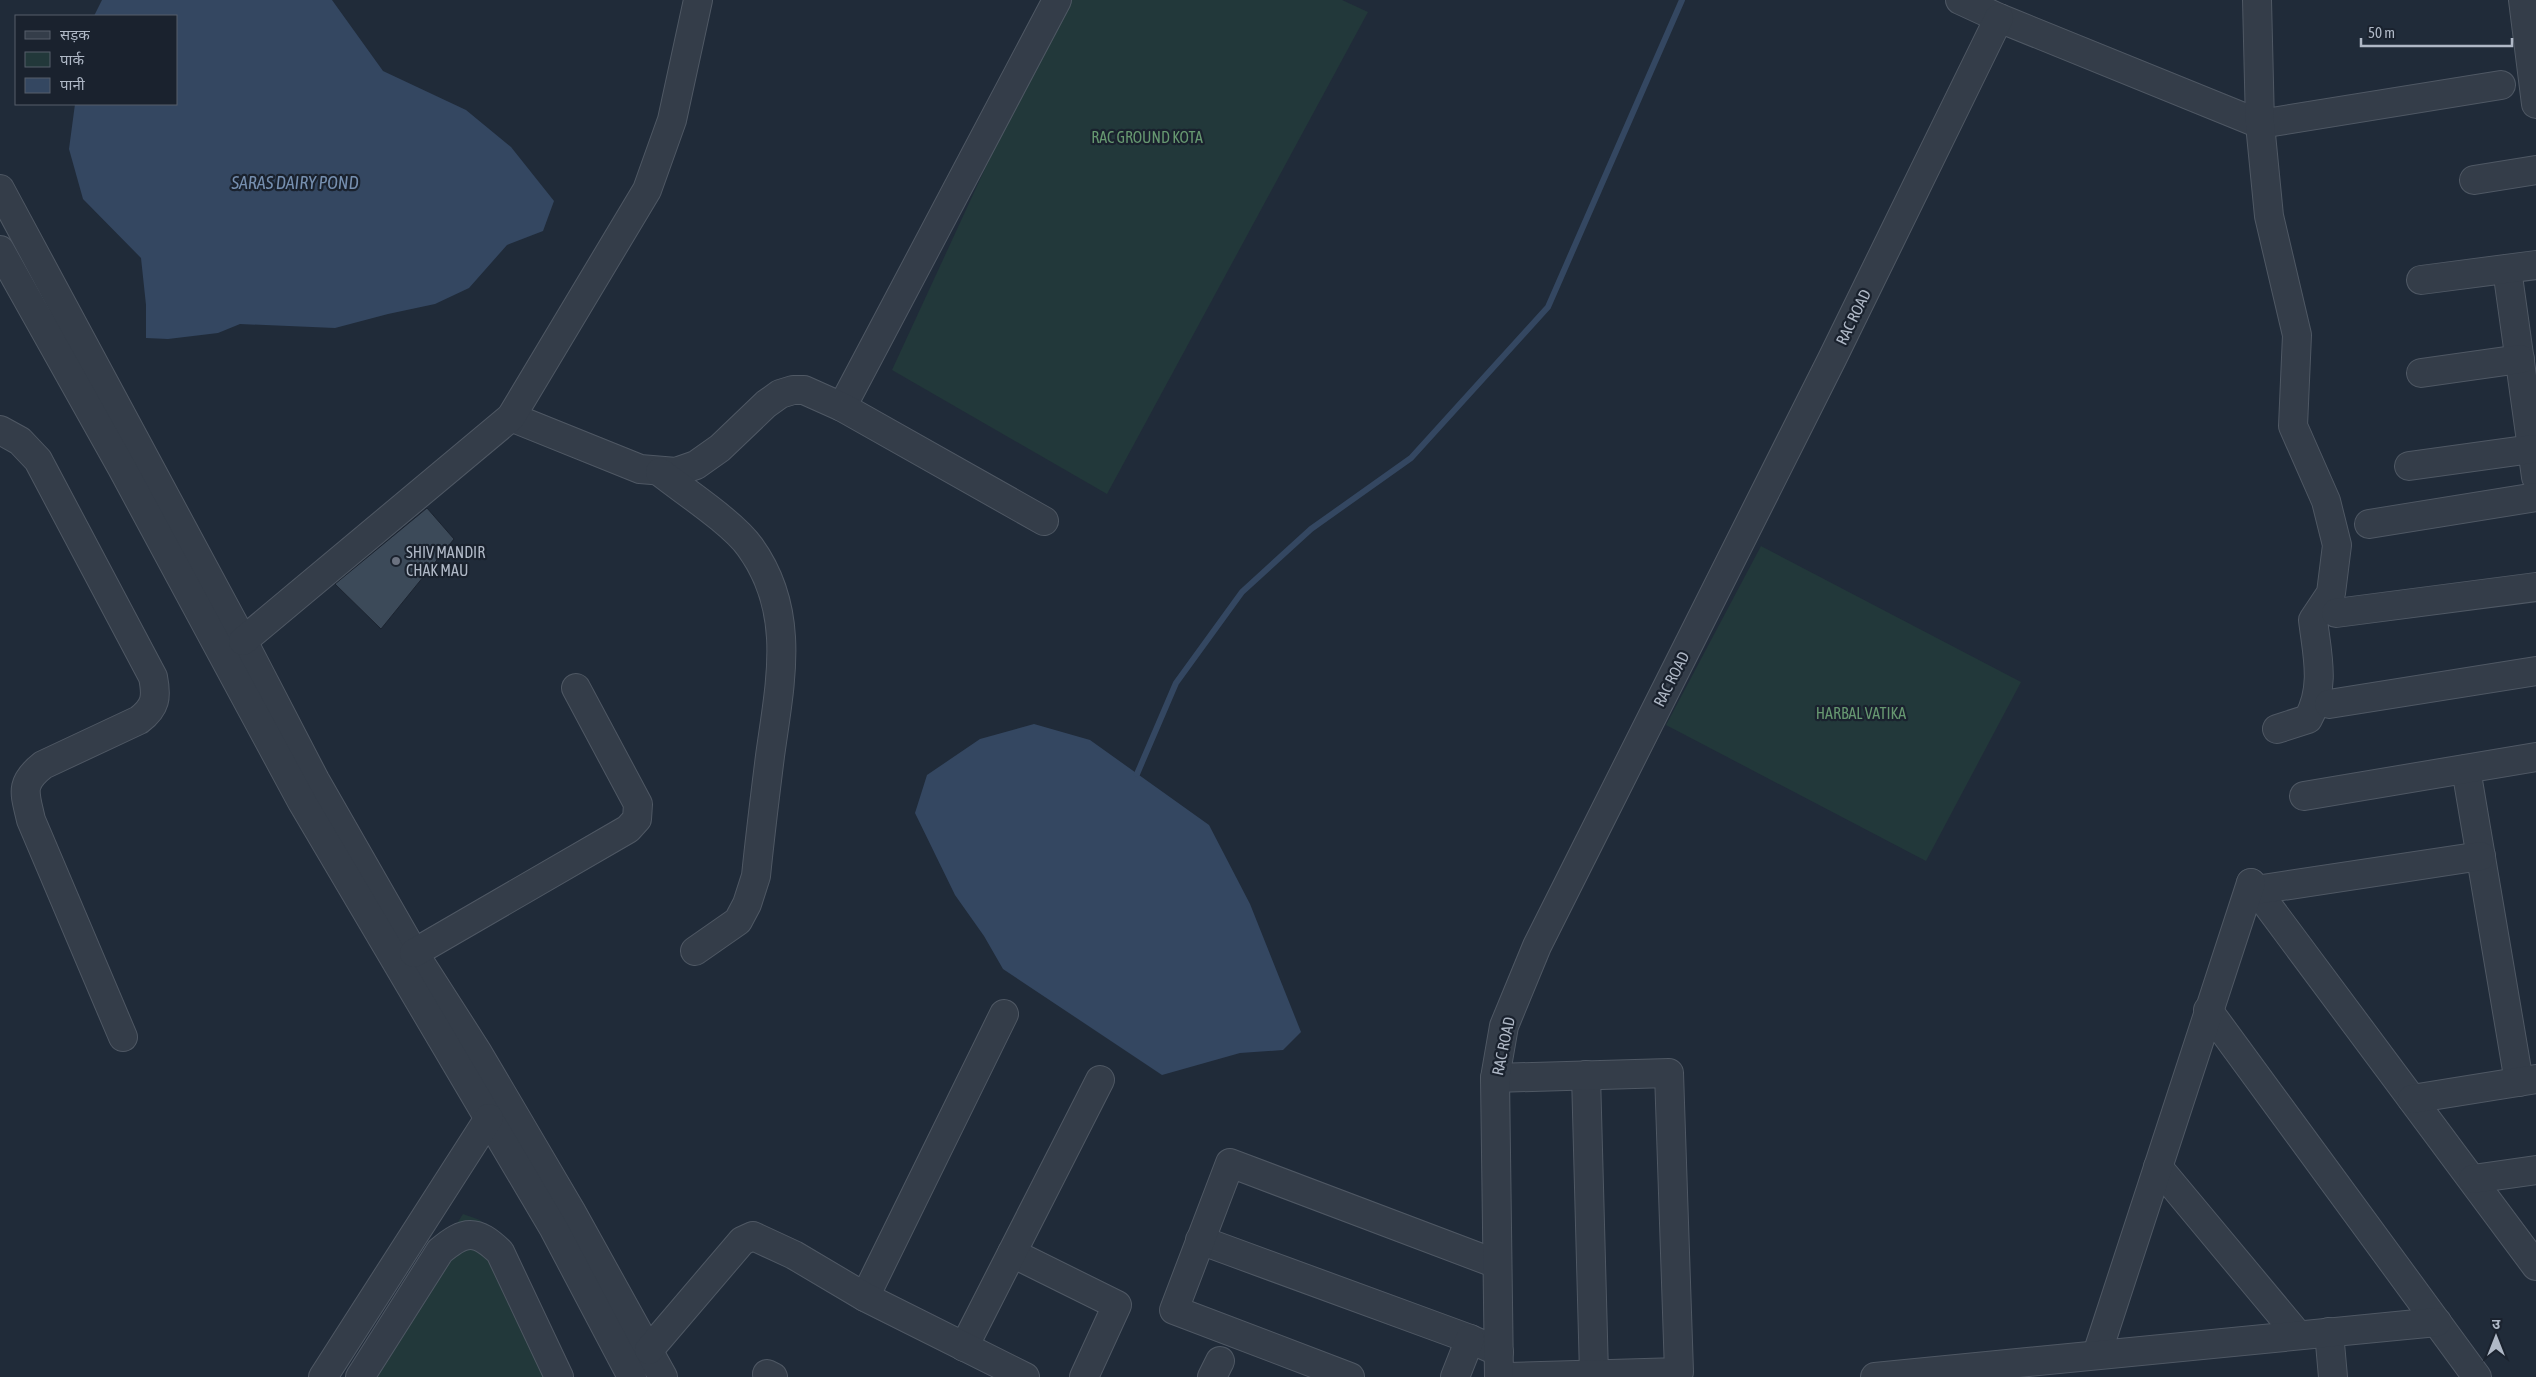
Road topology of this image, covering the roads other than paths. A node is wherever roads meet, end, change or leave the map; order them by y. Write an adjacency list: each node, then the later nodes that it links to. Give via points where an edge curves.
1 (698, 0): 20 (street, via 672,120 648,190)
2 (1057, 0): 19 (street)
3 (1960, 0): 6 (street)
4 (2257, 0): 9 (street)
5 (2523, 0): 8 (street)
6 (1999, 18): 9 (street); 48 (street, RAC ROAD, via 1837,350 1537,946 1504,1026)
7 (2501, 85): 9 (street)
8 (2536, 104)
9 (2260, 124): 36 (street, via 2269,216 2297,334 2293,426 2326,501 2338,545 2331,593 2312,620 2320,684 2316,705 2308,719)
10 (2536, 170): 11 (street)
11 (2474, 180)
12 (0, 189): 23 (street, via 104,381)
13 (0, 250): 23 (street, via 79,390)
14 (2536, 265): 15 (street)
15 (2507, 269): 16 (street); 17 (street)
16 (2421, 280)
17 (2520, 359): 18 (street); 22 (street)
18 (2421, 373)
19 (842, 408): 25 (street, via 804,390 780,394 720,448 696,465 676,472); 28 (street)
20 (511, 417): 25 (street, via 640,469); 32 (street)
21 (0, 430): 46 (street, via 20,440 38,460 153,677 157,695 151,710 139,720 43,765 30,776 24,788 31,820)
22 (2532, 449): 24 (street); 26 (street)
23 (133, 463): 32 (street); 52 (street, via 302,802)
24 (2409, 466)
25 (660, 472): 42 (street, via 750,546 768,578 780,614 783,660 756,876 738,921)
26 (2536, 477)
27 (2536, 497): 29 (street)
28 (1044, 521)
29 (2370, 524)
30 (2536, 587): 31 (street)
31 (2336, 612)
32 (243, 641): 43 (street, via 315,780)
33 (2536, 671): 35 (street)
34 (576, 688): 43 (street, via 638,804 637,819 628,829)
35 (2329, 704)
36 (2277, 729)
37 (2536, 757): 38 (street)
38 (2466, 769): 39 (street); 40 (street)
39 (2304, 796)
40 (2481, 856): 41 (street); 50 (street)
41 (2256, 890): 44 (street, via 2251,883); 51 (street)
42 (695, 951)
43 (414, 953): 66 (street, via 478,1053)
44 (2208, 1010): 53 (street); 61 (street)
45 (1004, 1014): 60 (street)
46 (123, 1037)
47 (1586, 1075): 48 (street); 71 (street); 71 (street, via 1669,1073 1678,1362 1678,1372)
48 (1495, 1078): 58 (street, RAC ROAD)
49 (1100, 1080): 57 (street)
50 (2527, 1080): 51 (street)
51 (2412, 1099): 55 (street)
52 (489, 1118): 72 (street); 75 (street, via 554,1229)
53 (2158, 1167): 63 (street); 67 (street)
54 (2536, 1170): 55 (street)
55 (2473, 1179): 59 (street)
56 (1200, 1240): 58 (street, via 1230,1163); 64 (street); 78 (street, via 1174,1310)
57 (1012, 1252): 65 (street); 77 (street, via 1117,1305)
58 (1497, 1264): 68 (street, RAC ROAD)
59 (2536, 1266)
60 (866, 1297): 65 (street); 66 (street, via 794,1254 753,1236 747,1237)
61 (2437, 1322): 62 (street); 83 (street)
62 (2329, 1332): 63 (street); 82 (street)
63 (2298, 1336): 67 (street)
64 (1470, 1339): 68 (street); 79 (street)
65 (964, 1346): 70 (street)
66 (649, 1350): 76 (street)
67 (2081, 1362): 69 (street)
68 (1499, 1365)
69 (1981, 1371): 81 (street)
70 (1009, 1373)
71 (1594, 1374): 80 (street)
72 (323, 1377)
73 (360, 1377): 74 (street, via 440,1250 456,1238 475,1235 486,1238 500,1252)
74 (559, 1377)
75 (632, 1377)
76 (664, 1377)
77 (1084, 1377)
78 (1350, 1377)
79 (1456, 1377)
80 (1508, 1377)
81 (1875, 1377)
82 (2333, 1377)
83 (2477, 1377)

